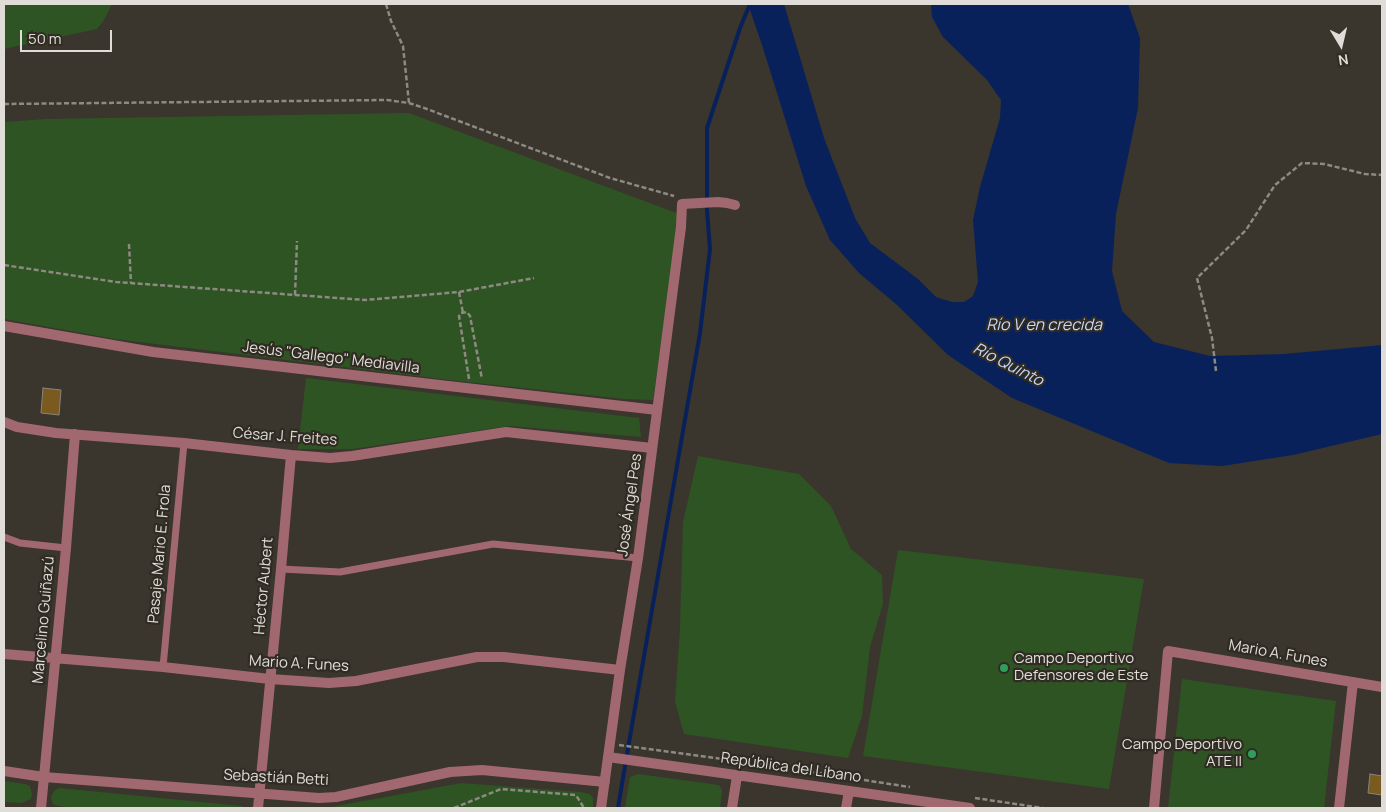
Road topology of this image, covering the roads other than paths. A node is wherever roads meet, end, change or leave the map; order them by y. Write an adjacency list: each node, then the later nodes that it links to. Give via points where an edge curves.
1 (734, 205): 3 (street, José Ángel Pes, via 718,202 687,204 681,227)
2 (4, 326): 3 (street, Jesús "Gallego" Mediavilla, via 153,352)
3 (657, 410): 7 (street, José Ángel Pes)
4 (4, 422): 5 (street, César J. Freites, via 17,427)
5 (75, 434): 6 (street, César J. Freites); 10 (street, Marcelino Guiñazú)
6 (184, 443): 8 (street, César J. Freites); 15 (lane, Pasaje Mario E. Frola)
7 (652, 448): 8 (street, César J. Freites, via 506,432 352,456); 11 (street, José Ángel Pes)
8 (291, 455): 12 (street, Héctor Aubert)
9 (4, 537): 10 (lane, via 20,543)
10 (66, 548): 14 (street, Marcelino Guiñazú)
11 (638, 558): 12 (lane, via 493,544 340,572); 16 (street, José Ángel Pes)
12 (281, 569): 17 (street, Héctor Aubert)
13 (4, 654): 14 (street, Mario A. Funes)
14 (56, 658): 15 (street, Mario A. Funes); 23 (street, Marcelino Guiñazú)
15 (163, 667): 17 (street, Mario A. Funes)
16 (620, 670): 17 (street, Mario A. Funes, via 477,657 356,681 329,683); 20 (street, José Ángel Pes)
17 (270, 679): 26 (street, Héctor Aubert)
18 (1353, 682): 19 (street, Mario A. Funes); 33 (street, Mario A. Funes, via 1168,651); 34 (street)
19 (1382, 688)
20 (608, 757): 22 (street, República del Líbano); 24 (street, José Ángel Pes)
21 (4, 771): 23 (street, Sebastián Betti)
22 (737, 776): 25 (street, República del Líbano); 30 (street)
23 (44, 777): 26 (street, Sebastián Betti); 27 (street, Marcelino Guiñazú)
24 (605, 782): 26 (street, Sebastián Betti, via 482,770 450,772 336,797); 29 (street, José Ángel Pes)
25 (849, 791): 31 (street); 32 (street, República del Líbano)
26 (259, 793): 28 (street, Héctor Aubert)
27 (41, 808)
28 (258, 808)
29 (601, 808)
30 (732, 808)
31 (846, 808)
32 (966, 808)
33 (1154, 808)
34 (1339, 808)

